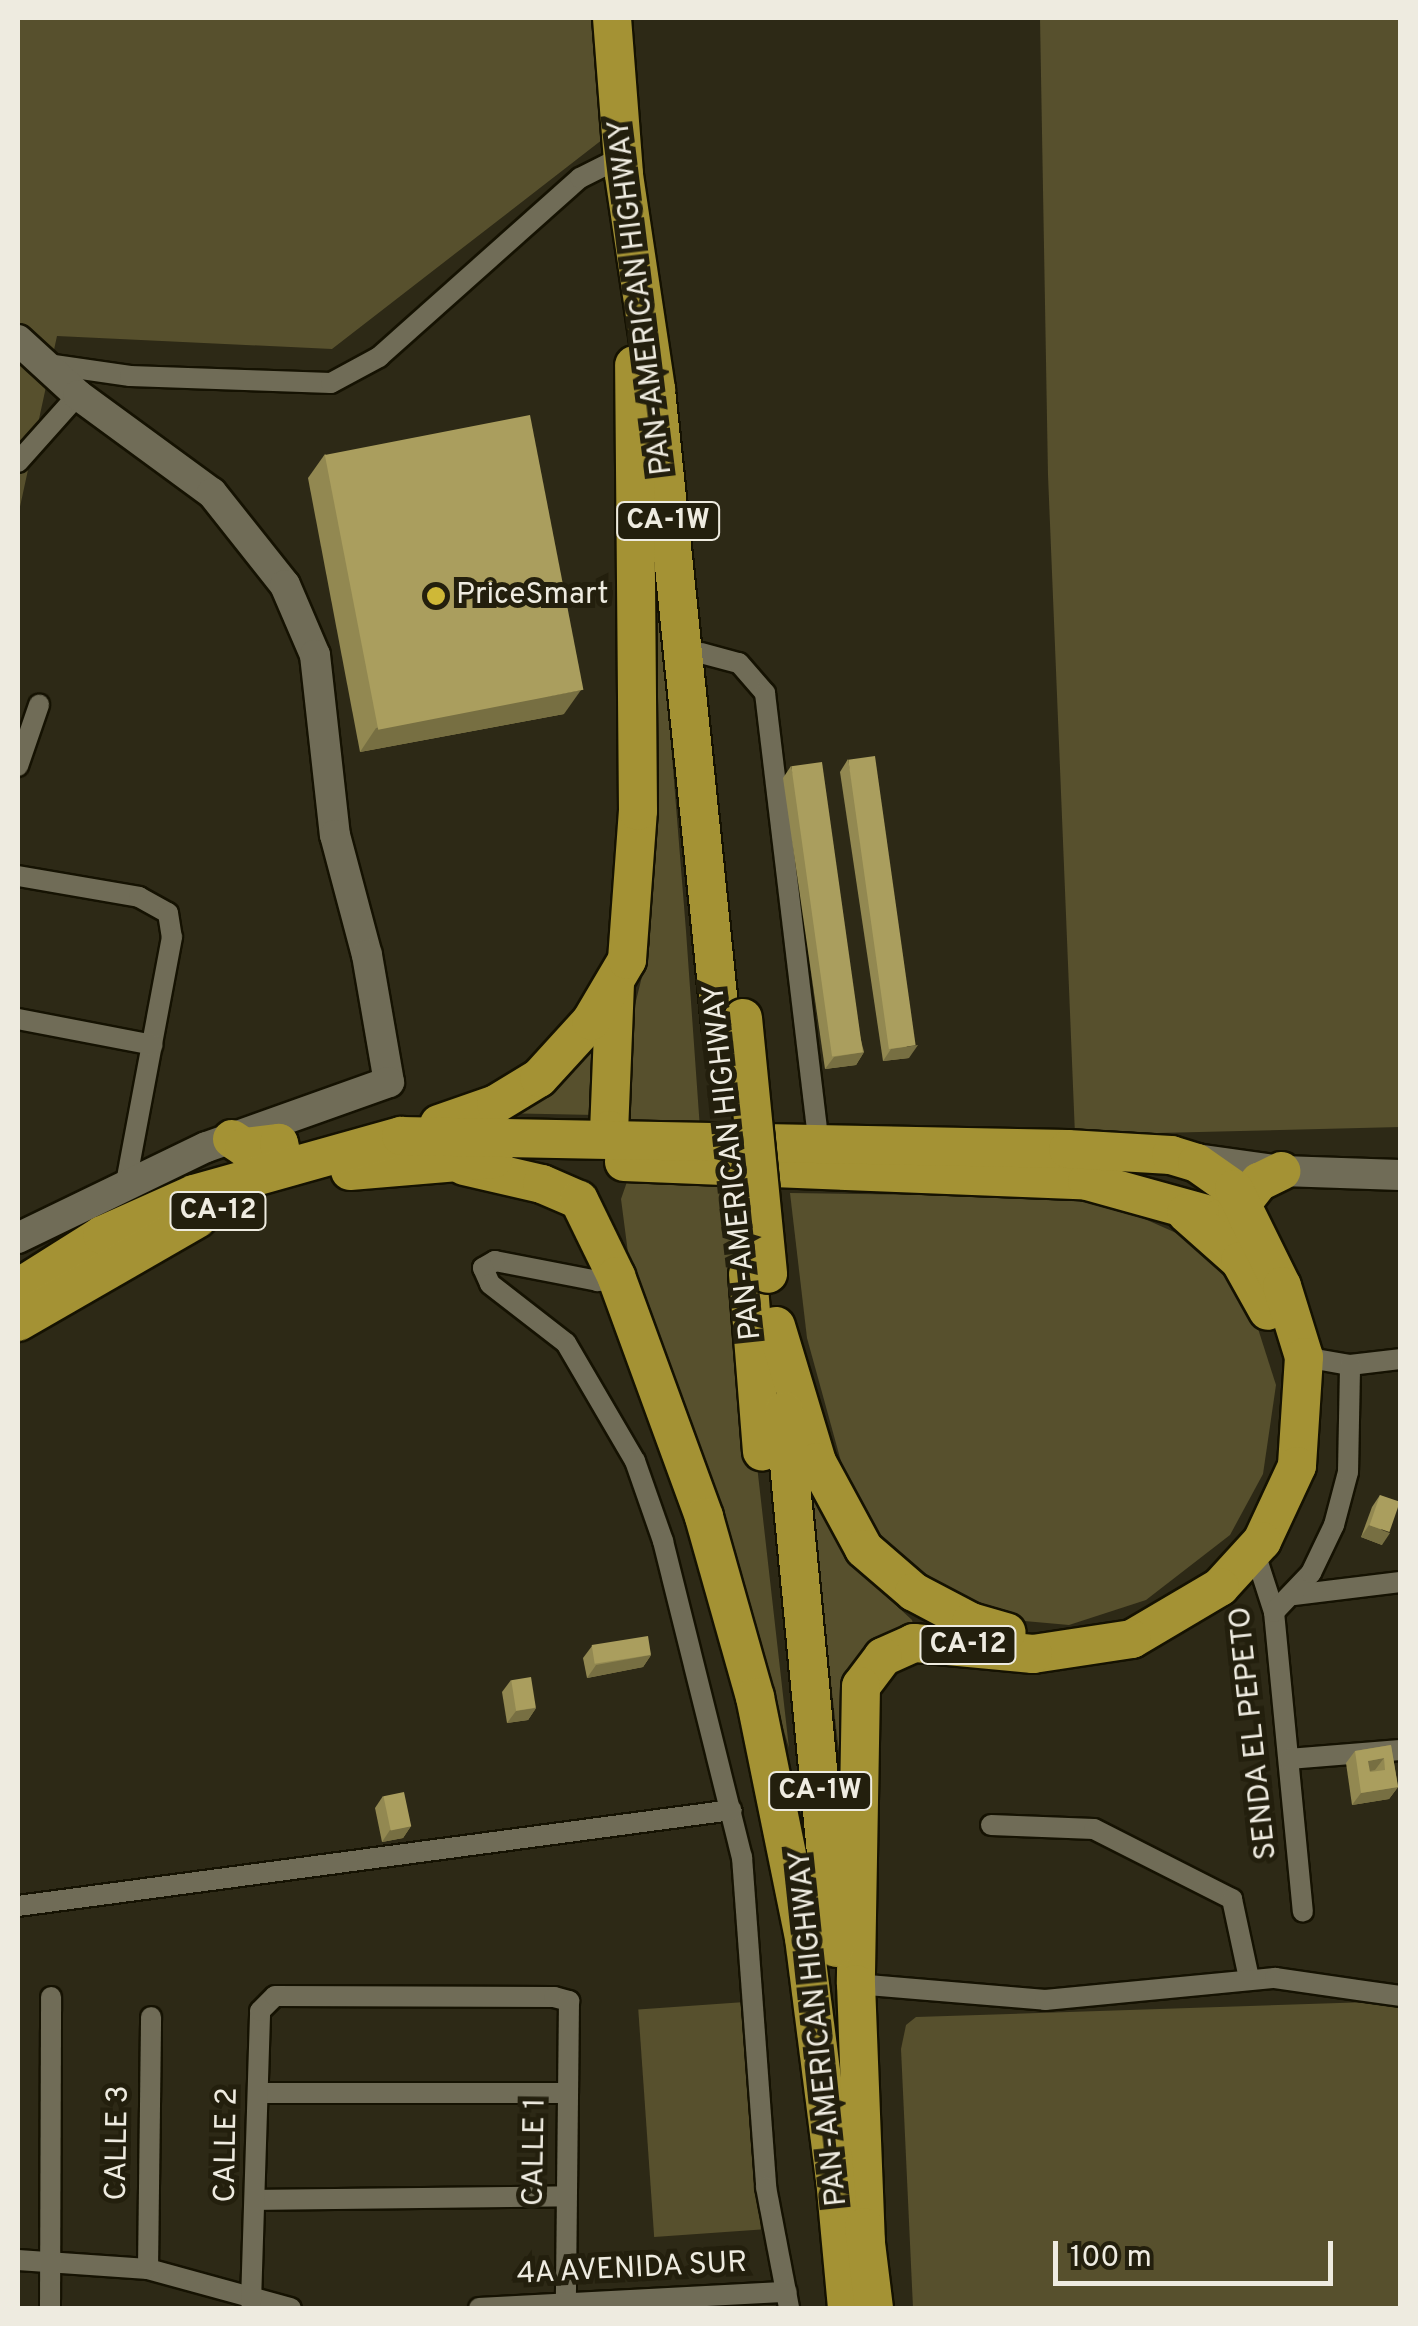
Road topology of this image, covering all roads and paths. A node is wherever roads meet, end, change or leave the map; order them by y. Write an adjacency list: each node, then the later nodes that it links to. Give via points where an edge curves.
1 (612, 18): 3 (highway, PAN-AMERICAN HIGHWAY / CA-1W)
2 (636, 18): 9 (highway, PAN-AMERICAN HIGHWAY / CA-1W)
3 (624, 156): 4 (highway, PAN-AMERICAN HIGHWAY / CA-1W); 6 (street, via 580,178 379,357 331,383 130,376)
4 (639, 257): 13 (highway, via 632,410 637,882 627,960); 15 (highway, PAN-AMERICAN HIGHWAY / CA-1W)
5 (18, 340): 6 (street)
6 (44, 364): 7 (street)
7 (78, 395): 8 (street); 18 (street, via 212,493 285,585 315,655 335,834 367,955 389,1082)
8 (18, 462)
9 (702, 653): 15 (highway, PAN-AMERICAN HIGHWAY / CA-1W); 19 (street, via 739,663 765,692)
10 (39, 705): 11 (street)
11 (18, 766)
12 (18, 876): 16 (street, via 139,897 168,913 172,937)
13 (615, 983): 17 (highway, via 566,1050 520,1092); 20 (highway)
14 (18, 1019): 16 (street)
15 (732, 1021): 29 (highway, PAN-AMERICAN HIGHWAY / CA-1W, bridge)
16 (152, 1045): 25 (street)
17 (401, 1136): 20 (highway, CA-12); 23 (highway, CA-12)
18 (232, 1139): 23 (highway, via 244,1146 278,1143); 25 (street)
19 (819, 1144): 20 (highway, CA-12); 21 (highway, CA-12)
20 (624, 1151): 22 (highway, CA-12); 27 (highway, CA-12, via 1087,1181); 33 (highway, via 603,1211)
21 (1167, 1156): 26 (street); 26 (highway, CA-12); 27 (highway, via 1147,1177)
22 (442, 1162): 30 (highway, via 542,1184 579,1200); 32 (highway, CA-12, via 384,1164 308,1181 206,1215 166,1232)
23 (284, 1164): 31 (highway, CA-12, via 142,1216)
24 (1400, 1175): 26 (street)
25 (126, 1182): 28 (street)
26 (1260, 1197): 27 (highway, via 1220,1218); 35 (highway, CA-12)
27 (1165, 1204): 34 (highway, CA-12, via 1226,1244 1264,1299 1286,1385 1278,1462 1250,1527 1217,1567 1154,1609 1090,1632 1024,1636 970,1622 875,1562 817,1462)
28 (18, 1238)
29 (758, 1274): 34 (highway, PAN-AMERICAN HIGHWAY / CA-1W); 56 (highway, PAN-AMERICAN HIGHWAY / CA-1W)
30 (616, 1276): 33 (highway); 44 (street, via 598,1280 495,1261 483,1268 490,1284 566,1343 636,1461 686,1621)
31 (18, 1288)
32 (18, 1322)
33 (632, 1324): 56 (highway, via 704,1517 756,1698 804,1938)
34 (776, 1326): 59 (highway, PAN-AMERICAN HIGHWAY / CA-1W)
35 (1304, 1358): 37 (street); 38 (highway, CA-12, via 1297,1466)
36 (1400, 1360): 37 (street)
37 (1350, 1365): 40 (street, via 1342,1499 1322,1556)
38 (1254, 1550): 41 (street, SENDA EL PEPETO); 49 (highway, CA-12, via 1220,1587 1132,1639 1067,1653 914,1643 869,1672 857,1716)
39 (1400, 1582): 40 (street)
40 (1294, 1594): 41 (street)
41 (1274, 1612): 43 (street, SENDA EL PEPETO)
42 (1400, 1750): 43 (street)
43 (1288, 1759): 47 (street, SENDA EL PEPETO)
44 (732, 1810): 46 (street); 63 (street, via 745,1880 766,2187)
45 (991, 1825): 48 (street, via 1094,1830 1232,1899)
46 (18, 1906)
47 (1303, 1912)
48 (1249, 1978): 49 (street, via 1074,1999); 51 (street, via 1342,1984)
49 (856, 1984): 59 (highway, CA-12)
50 (275, 1996): 54 (street, CALLE 1, via 568,2001); 55 (street, CALLE 2, via 260,2011)
51 (1400, 1996)
52 (51, 1997): 61 (street)
53 (151, 2018): 62 (street, CALLE 3)
54 (567, 2093): 55 (street); 57 (street, CALLE 1)
55 (260, 2094): 58 (street, CALLE 2)
56 (835, 2180): 69 (highway, PAN-AMERICAN HIGHWAY / CA-1W)
57 (565, 2196): 58 (street); 65 (street, CALLE 1)
58 (258, 2200): 64 (street, CALLE 2)
59 (866, 2248): 70 (highway, PAN-AMERICAN HIGHWAY / CA-1W)
60 (18, 2260): 61 (street)
61 (50, 2260): 62 (street); 66 (street)
62 (148, 2268): 64 (street)
63 (788, 2300): 65 (street, 4A AVENIDA SUR)
64 (250, 2302): 67 (street)
65 (566, 2304): 68 (street, 4A AVENIDA SUR)
66 (50, 2308)
67 (291, 2308)
68 (480, 2308)
69 (847, 2308)
70 (874, 2308)

